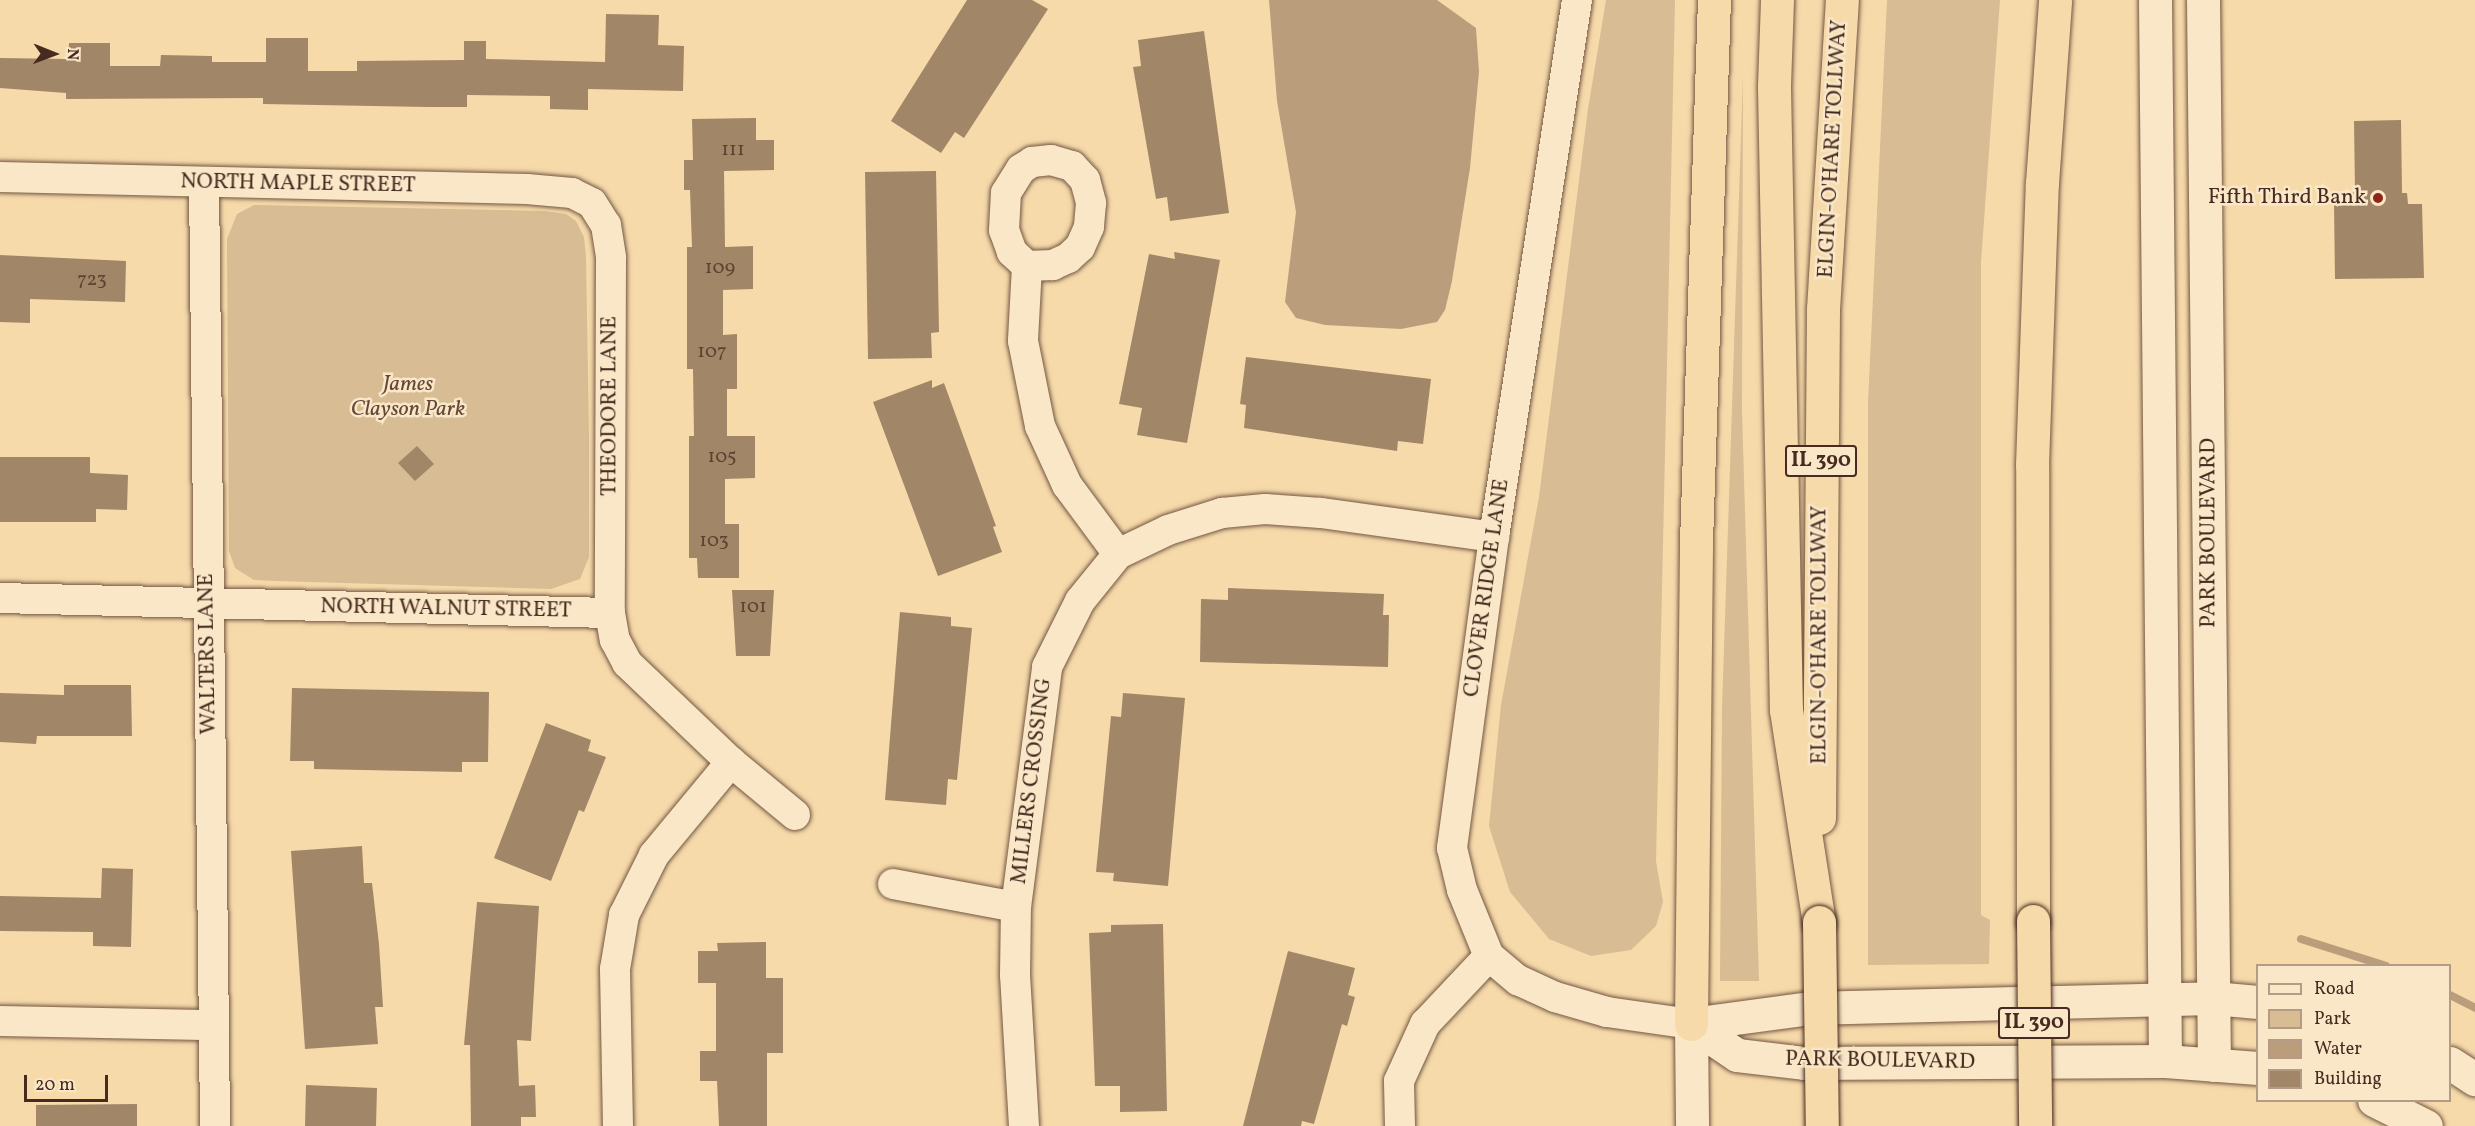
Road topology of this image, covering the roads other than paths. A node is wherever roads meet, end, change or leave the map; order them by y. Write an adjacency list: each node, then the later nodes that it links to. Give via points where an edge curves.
1 (1577, 0): 12 (street, CLOVER RIDGE LANE)
2 (1714, 0): 27 (highway, via 1696,542)
3 (1777, 0): 21 (highway, via 1774,87 1786,710)
4 (1842, 0): 21 (highway, ELGIN-O'HARE TOLLWAY / IL 390, via 1823,321)
5 (2055, 0): 41 (highway, IL 390, bridge, via 2042,183 2032,465)
6 (2155, 0): 24 (street)
7 (2203, 0): 23 (street, PARK BOULEVARD)
8 (0, 177): 9 (street, NORTH MAPLE STREET)
9 (204, 182): 10 (street, NORTH MAPLE STREET, via 536,190 572,193); 15 (street, WALTERS LANE)
10 (592, 203): 16 (street, THEODORE LANE, via 606,225 611,258)
11 (1027, 266): 13 (street, via 1023,341 1040,426 1067,485)
12 (1494, 537): 13 (street, MILLERS CROSSING, via 1392,521 1246,510 1184,524); 22 (street, CLOVER RIDGE LANE, via 1452,848 1462,890)
13 (1118, 554): 20 (street, MILLERS CROSSING, via 1080,601 1047,668)
14 (0, 598): 15 (street, NORTH WALNUT STREET)
15 (208, 603): 16 (street, NORTH WALNUT STREET); 28 (street, WALTERS LANE)
16 (610, 613): 17 (street, via 624,659)
17 (731, 762): 18 (street); 36 (street, via 654,855 624,915 615,969)
18 (795, 815)
19 (893, 884): 20 (street)
20 (1016, 907): 37 (street, MILLERS CROSSING, via 1015,975)
21 (1819, 922): 40 (highway, ELGIN-O'HARE TOLLWAY / IL 390, bridge)
22 (1489, 956): 27 (street, CLOVER RIDGE LANE, via 1518,980 1555,997 1607,1012); 38 (street, via 1425,1024 1399,1082)
23 (2213, 998): 24 (street); 25 (street); 31 (street, PARK BOULEVARD)
24 (2163, 999): 27 (street, via 1809,1008); 29 (street)
25 (2256, 1002)
26 (0, 1021): 28 (street)
27 (1692, 1024): 29 (street, PARK BOULEVARD, via 1737,1055 1804,1063); 39 (street)
28 (214, 1025): 35 (street, WALTERS LANE)
29 (2166, 1061): 31 (street, PARK BOULEVARD)
30 (2451, 1064): 33 (street)
31 (2214, 1065): 32 (street, PARK BOULEVARD)
32 (2256, 1068)
33 (2475, 1079)
34 (2376, 1102): 42 (street)
35 (215, 1126)
36 (618, 1126)
37 (1024, 1126)
38 (1400, 1126)
39 (1692, 1126)
40 (1822, 1126)
41 (2035, 1126)
42 (2426, 1126)

